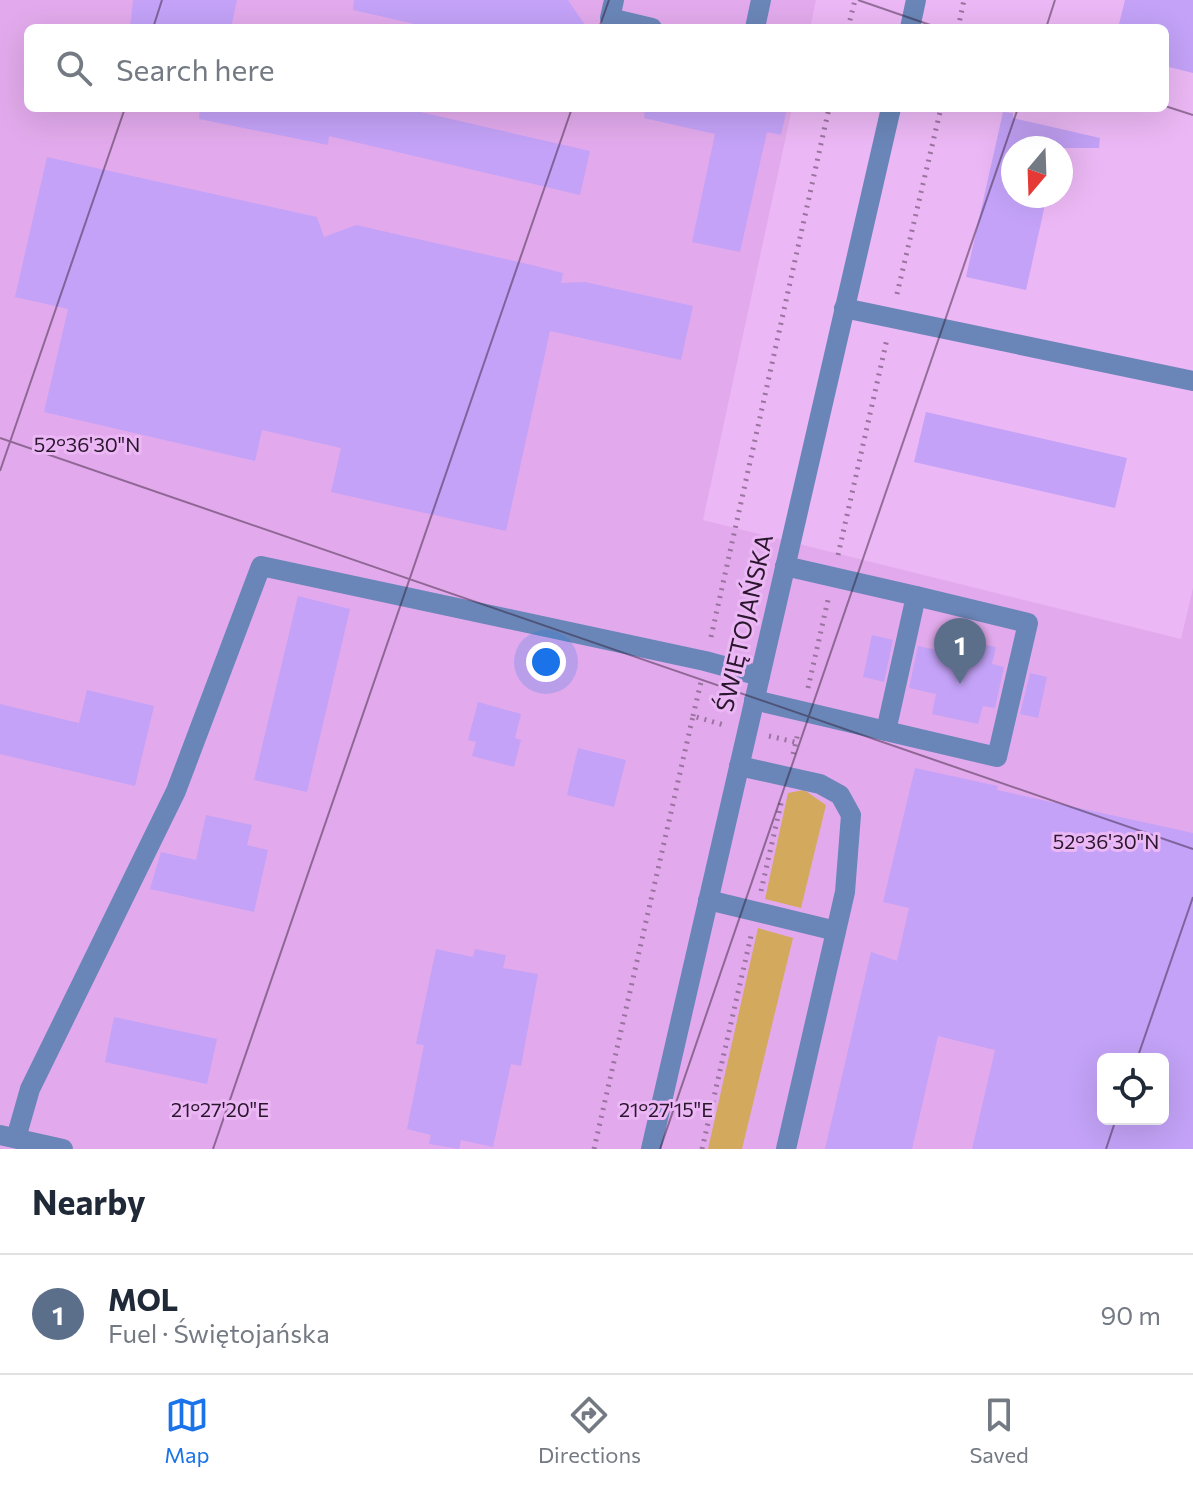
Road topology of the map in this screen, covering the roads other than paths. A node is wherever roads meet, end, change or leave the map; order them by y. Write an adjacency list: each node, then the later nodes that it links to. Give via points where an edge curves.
1 (614, 0): 4 (street, via 610,18)
2 (761, 0): 5 (street)
3 (916, 0): 6 (street)
4 (635, 24)
5 (756, 24)
6 (911, 24)
7 (890, 112): 8 (street, ŚWIĘTOJAŃSKA)
8 (844, 308): 9 (street); 10 (street, ŚWIĘTOJAŃSKA)
9 (1193, 381)
10 (785, 566): 11 (street); 12 (street, ŚWIĘTOJAŃSKA)
11 (916, 596): 14 (street); 14 (street, via 1028,623 997,757)
12 (760, 676): 13 (street, ŚWIĘTOJAŃSKA); 18 (street, via 261,566 176,791)
13 (754, 700): 14 (street); 15 (street, ŚWIĘTOJAŃSKA)
14 (886, 731)
15 (739, 766): 16 (street, ŚWIĘTOJAŃSKA); 17 (street, via 820,784 840,795 851,815)
16 (708, 900): 17 (street); 20 (street, ŚWIĘTOJAŃSKA)
17 (836, 931): 21 (street)
18 (8, 1137): 19 (street)
19 (63, 1149)
20 (651, 1149)
21 (786, 1149)

